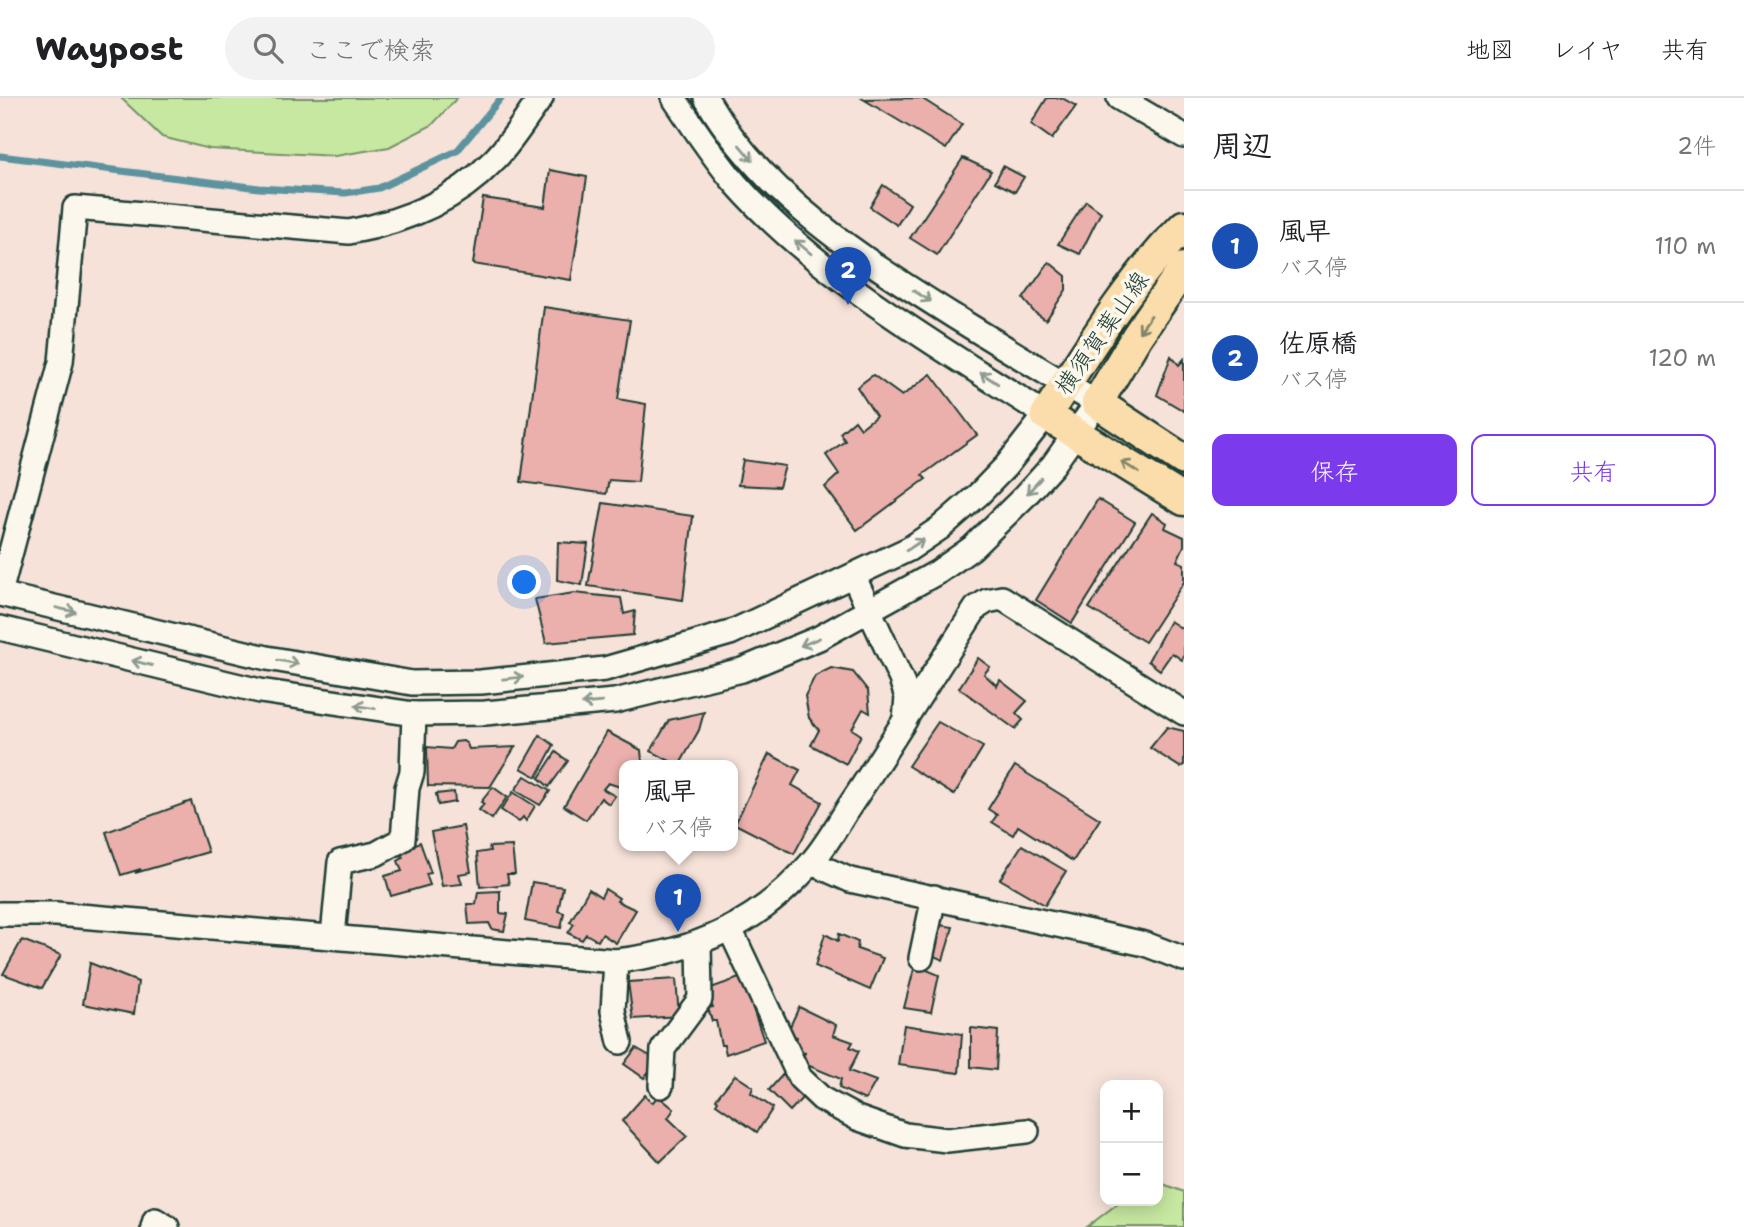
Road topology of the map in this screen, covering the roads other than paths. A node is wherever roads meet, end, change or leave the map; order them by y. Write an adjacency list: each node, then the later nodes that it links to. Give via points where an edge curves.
1 (541, 98): 15 (street, via 493,162 436,204 383,226 349,232 75,208 61,362)
2 (674, 98): 10 (street, one-way to 2, via 881,306 768,218 707,148)
3 (706, 98): 8 (street, one-way to 8, via 768,179 807,216 890,275)
4 (1119, 98): 5 (street)
5 (1184, 136)
6 (1184, 226): 8 (main road, 横須賀葉山線, via 1101,330)
7 (1184, 268): 9 (main road, 横須賀葉山線, one-way to 9)
8 (1066, 385): 9 (street); 10 (main road, 横須賀葉山線)
9 (1097, 403): 11 (street); 12 (main road, 横須賀葉山線)
10 (1046, 415): 11 (main road, 横須賀葉山線); 14 (street, one-way to 10, via 909,550 940,528 1006,466)
11 (1077, 433): 13 (main road, 横須賀葉山線, one-way to 11); 16 (street, one-way to 16, via 1024,497 972,548)
12 (1184, 460)
13 (1184, 500)
14 (855, 577): 15 (street, one-way to 14, via 268,658 412,683 481,682 605,669 730,633); 16 (street)
15 (0, 593)
16 (870, 609): 19 (street, one-way to 19, via 819,638 742,670 615,701 485,713); 20 (street, via 907,697)
17 (0, 628): 19 (street, one-way to 17, via 260,691)
18 (1184, 713): 20 (street, via 1002,598 976,608)
19 (414, 714): 25 (street, via 403,839 376,854 340,863)
20 (905, 720): 21 (street)
21 (812, 863): 22 (street, via 850,880); 24 (street, via 776,899)
22 (934, 897): 27 (street); 28 (street, via 1145,944)
23 (0, 914): 25 (street, via 56,914)
24 (730, 929): 26 (street); 32 (street, via 800,1078 822,1099 857,1118 905,1135 947,1140)
25 (333, 936): 29 (street)
26 (699, 943): 29 (street); 31 (street, via 701,999 663,1049)
27 (920, 958)
28 (1184, 959)
29 (616, 961): 30 (street, via 613,1010)
30 (620, 1042)
31 (661, 1086)
32 (1027, 1131)
33 (153, 1227): 34 (street, via 155,1220)
34 (167, 1227)

